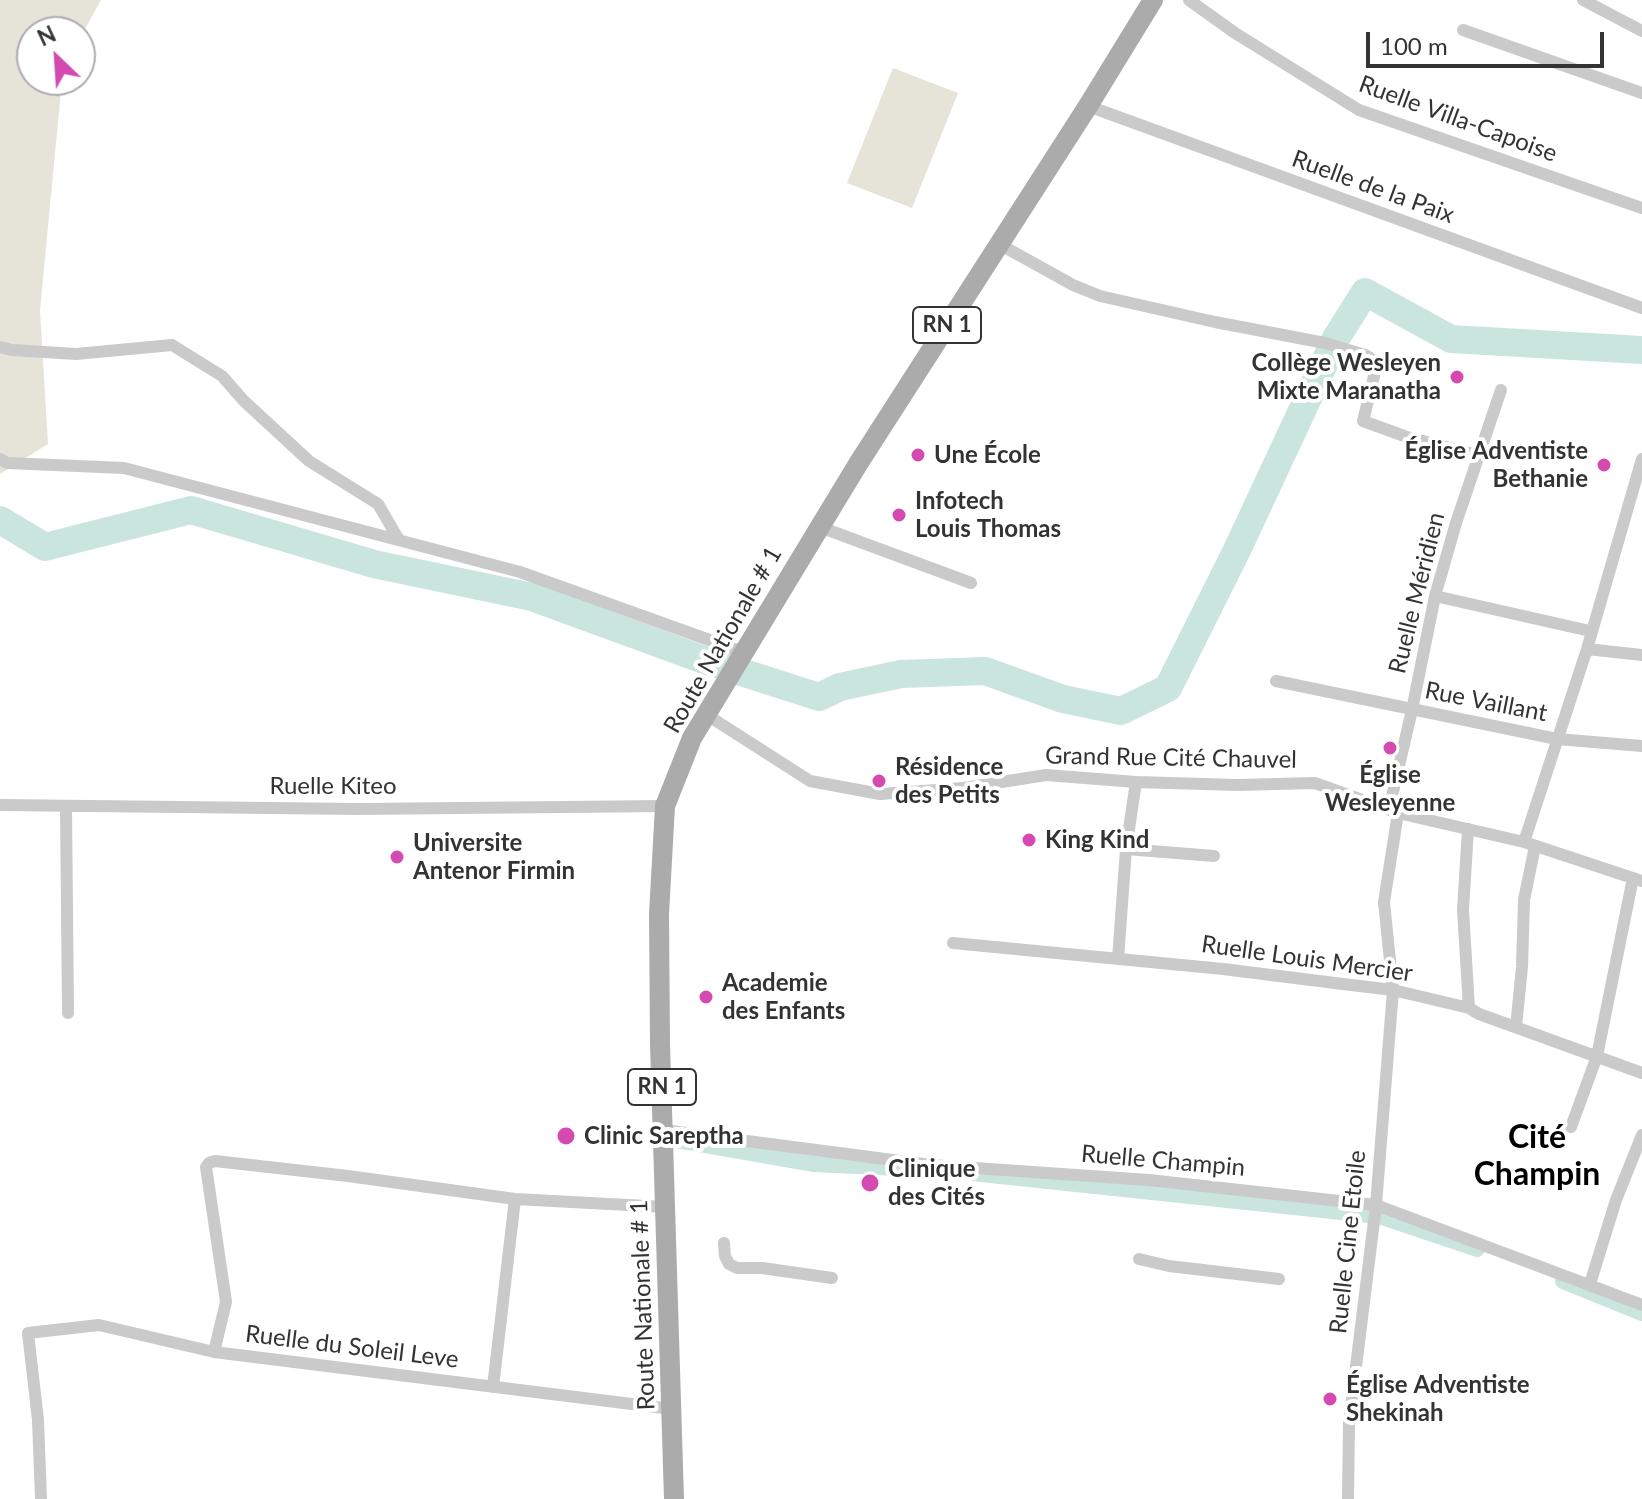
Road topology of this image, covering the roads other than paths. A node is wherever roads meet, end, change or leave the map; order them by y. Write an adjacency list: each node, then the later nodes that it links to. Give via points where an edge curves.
1 (1153, 0): 7 (main road, Route Nationale # 1 / RN 1)
2 (1189, 0): 8 (street, Ruelle Villa-Capoise, via 1359,110)
3 (1583, 0): 5 (street)
4 (1463, 30): 6 (street)
5 (1642, 31)
6 (1642, 93)
7 (1088, 106): 9 (main road, Route Nationale # 1 / RN 1); 10 (street, Ruelle de la Paix)
8 (1642, 208)
9 (999, 244): 13 (street, via 1100,296 1325,343 1370,358 1376,368 1363,421); 16 (main road, Route Nationale # 1 / RN 1)
10 (1642, 308)
11 (0, 347): 17 (street, via 76,354 172,345 222,376 309,461 378,504)
12 (1501, 390): 13 (street, Ruelle Méridien)
13 (1478, 455): 19 (street, Ruelle Méridien)
14 (0, 459): 17 (street, via 124,468)
15 (1642, 459): 20 (street)
16 (820, 527): 18 (street); 22 (main road, Route Nationale # 1 / RN 1)
17 (399, 540): 22 (street, via 520,572)
18 (971, 583)
19 (1435, 596): 20 (street); 25 (street, Ruelle Méridien)
20 (1590, 631): 21 (street)
21 (1587, 649): 23 (street); 27 (street)
22 (743, 652): 26 (main road, Route Nationale # 1 / RN 1)
23 (1642, 655)
24 (1276, 681): 25 (street, Rue Vaillant)
25 (1412, 710): 27 (street, Rue Vaillant); 33 (street, Ruelle Méridien)
26 (707, 715): 29 (street, Grand Rue Cité Chauvel, via 810,781 880,794 1046,775); 32 (main road, Route Nationale # 1 / RN 1)
27 (1557, 739): 28 (street, Rue Vaillant); 35 (street)
28 (1642, 746)
29 (1136, 782): 33 (street, Grand Rue Cité Chauvel, via 1315,783); 36 (street)
30 (0, 805): 31 (street, Ruelle Kiteo)
31 (66, 806): 32 (street, Ruelle Kiteo); 43 (street)
32 (665, 806): 48 (main road, Route Nationale # 1 / RN 1, via 659,914)
33 (1393, 811): 34 (street, Grand Rue Cité Chauvel); 41 (street, Ruelle Méridien, via 1384,902)
34 (1468, 829): 35 (street, Grand Rue Cité Chauvel); 42 (street, via 1463,910)
35 (1530, 844): 38 (street, Grand Rue Cité Chauvel); 44 (street)
36 (1126, 849): 37 (street); 40 (street)
37 (1214, 856)
38 (1638, 880): 45 (street)
39 (953, 943): 40 (street, Ruelle Louis Mercier)
40 (1118, 959): 41 (street, Ruelle Louis Mercier)
41 (1393, 990): 42 (street, Ruelle Louis Mercier); 51 (street, Ruelle Cine Etoile)
42 (1469, 1008): 44 (street, Ruelle Louis Mercier)
43 (68, 1013)
44 (1516, 1027): 45 (street, Ruelle Louis Mercier)
45 (1597, 1056): 46 (street, Ruelle Louis Mercier); 47 (street)
46 (1642, 1073)
47 (1571, 1127)
48 (663, 1130): 51 (street, Ruelle Champin, via 931,1165 1149,1180); 52 (main road, Route Nationale # 1 / RN 1)
49 (1642, 1135): 57 (street)
50 (515, 1199): 52 (street); 59 (street, via 209,1163 226,1302); 60 (street)
51 (1376, 1205): 57 (street, Ruelle Champin); 64 (street, Ruelle Cine Etoile, via 1349,1423)
52 (666, 1207): 61 (main road, Route Nationale # 1 / RN 1)
53 (724, 1243): 55 (street, via 729,1264 737,1268)
54 (1139, 1259): 56 (street)
55 (832, 1278)
56 (1279, 1279)
57 (1590, 1284): 58 (street, Ruelle Champin)
58 (1642, 1305)
59 (214, 1352): 60 (street, Ruelle du Soleil Leve); 62 (street, Ruelle du Soleil Leve, via 99,1325 28,1333)
60 (493, 1387): 61 (street, Ruelle du Soleil Leve)
61 (672, 1409): 63 (main road, Route Nationale # 1 / RN 1)
62 (41, 1499)
63 (674, 1499)
64 (1348, 1499)

